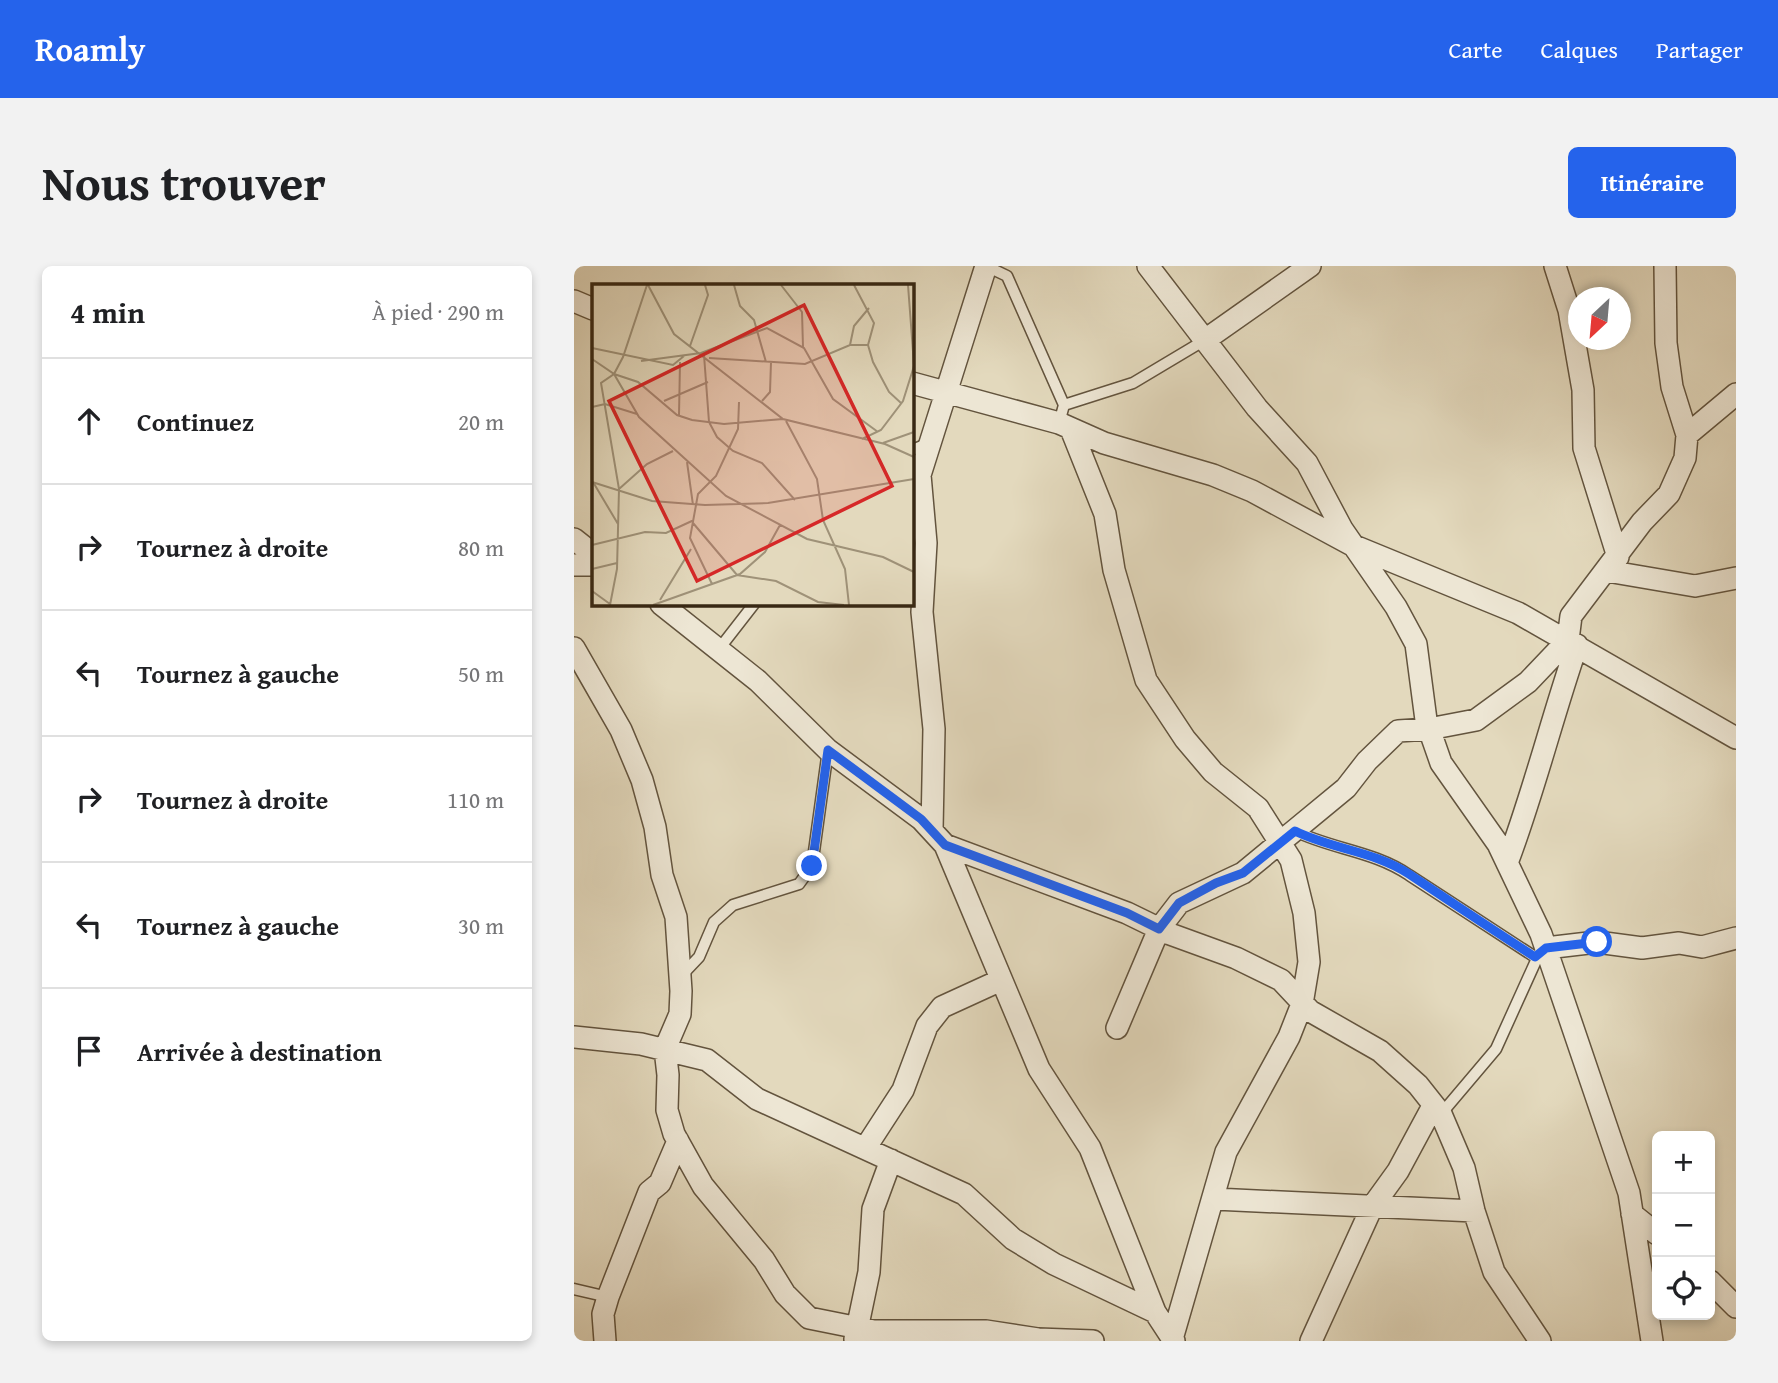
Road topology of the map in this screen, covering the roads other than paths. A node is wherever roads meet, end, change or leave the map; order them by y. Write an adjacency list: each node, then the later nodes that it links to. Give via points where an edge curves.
1 (986, 266): 10 (street); 12 (lane, via 1007,276)
2 (1147, 266): 8 (street)
3 (1310, 266): 8 (street)
4 (1555, 266): 18 (street, via 1569,310 1583,390 1584,448)
5 (1665, 266): 13 (street, via 1666,344)
6 (574, 301): 7 (street)
7 (592, 309)
8 (1205, 340): 12 (lane); 16 (street, via 1307,463)
9 (914, 383): 10 (street)
10 (945, 391): 12 (street); 14 (street)
11 (1736, 394): 13 (street)
12 (1065, 419): 16 (street, via 1104,443 1252,491); 30 (street, via 1105,514 1114,570 1146,681 1213,772)
13 (1686, 435): 18 (street, via 1685,458 1669,494)
14 (920, 447): 31 (street, via 926,543 922,612 934,729)
15 (574, 539): 17 (street)
16 (1352, 545): 24 (street, via 1518,613); 27 (street, via 1416,644)
17 (592, 553)
18 (1613, 564): 21 (street, via 1695,586); 24 (street, via 1571,616)
19 (574, 565): 20 (street)
20 (592, 565)
21 (1736, 579)
22 (664, 606): 26 (street)
23 (752, 606): 26 (lane)
24 (1573, 643): 27 (street, via 1476,720); 28 (street); 32 (street, via 1529,806)
25 (574, 648): 36 (street, via 621,730 642,780 676,917)
26 (719, 649): 29 (street)
27 (1429, 729): 30 (street, via 1398,731 1346,788); 32 (street, via 1441,763)
28 (1736, 738)
29 (828, 750): 31 (street, via 921,819); 36 (lane, via 812,866 799,884 733,905 714,922 699,957)
30 (1287, 837): 33 (street, via 1243,873 1179,903); 35 (lane, via 1349,847 1409,874); 38 (street, via 1304,913 1309,962)
31 (938, 838): 33 (street); 37 (street)
32 (1507, 863): 35 (street)
33 (1159, 929): 38 (street, via 1236,958 1281,981); 39 (street)
34 (1736, 939): 35 (street, via 1702,947 1679,943 1642,948 1597,942)
35 (1541, 953): 42 (lane, via 1496,1049); 49 (street, via 1629,1193)
36 (680, 976): 41 (street, via 680,1014)
37 (1001, 980): 44 (street, via 942,1007 927,1026 902,1090); 55 (street, via 1039,1069 1090,1147)
38 (1302, 1004): 42 (street, via 1380,1051 1418,1085); 46 (street, via 1289,1037 1226,1152)
39 (1117, 1028)
40 (574, 1037): 41 (street)
41 (665, 1049): 43 (street, via 667,1110); 44 (street, via 707,1060 757,1099)
42 (1437, 1110): 47 (street); 48 (street, via 1464,1168)
43 (678, 1141): 53 (street, via 660,1183 649,1192); 56 (street, via 703,1186 764,1260 785,1294 809,1318)
44 (866, 1147): 45 (street)
45 (891, 1160): 55 (street, via 964,1194 1013,1239 1054,1264); 56 (street, via 873,1209 869,1272)
46 (1214, 1199): 47 (street); 57 (street)
47 (1371, 1207): 48 (street); 60 (street)
48 (1474, 1212): 61 (street, via 1494,1272)
49 (1632, 1214): 50 (street); 62 (street)
50 (1652, 1230)
51 (1715, 1286): 54 (street)
52 (574, 1289): 53 (lane)
53 (608, 1297): 58 (street, via 603,1314)
54 (1736, 1307)
55 (1155, 1312): 57 (street)
56 (855, 1334): 59 (street, via 986,1331)
57 (1173, 1340)
58 (605, 1341)
59 (1093, 1341)
60 (1311, 1341)
61 (1540, 1341)
62 (1652, 1341)

